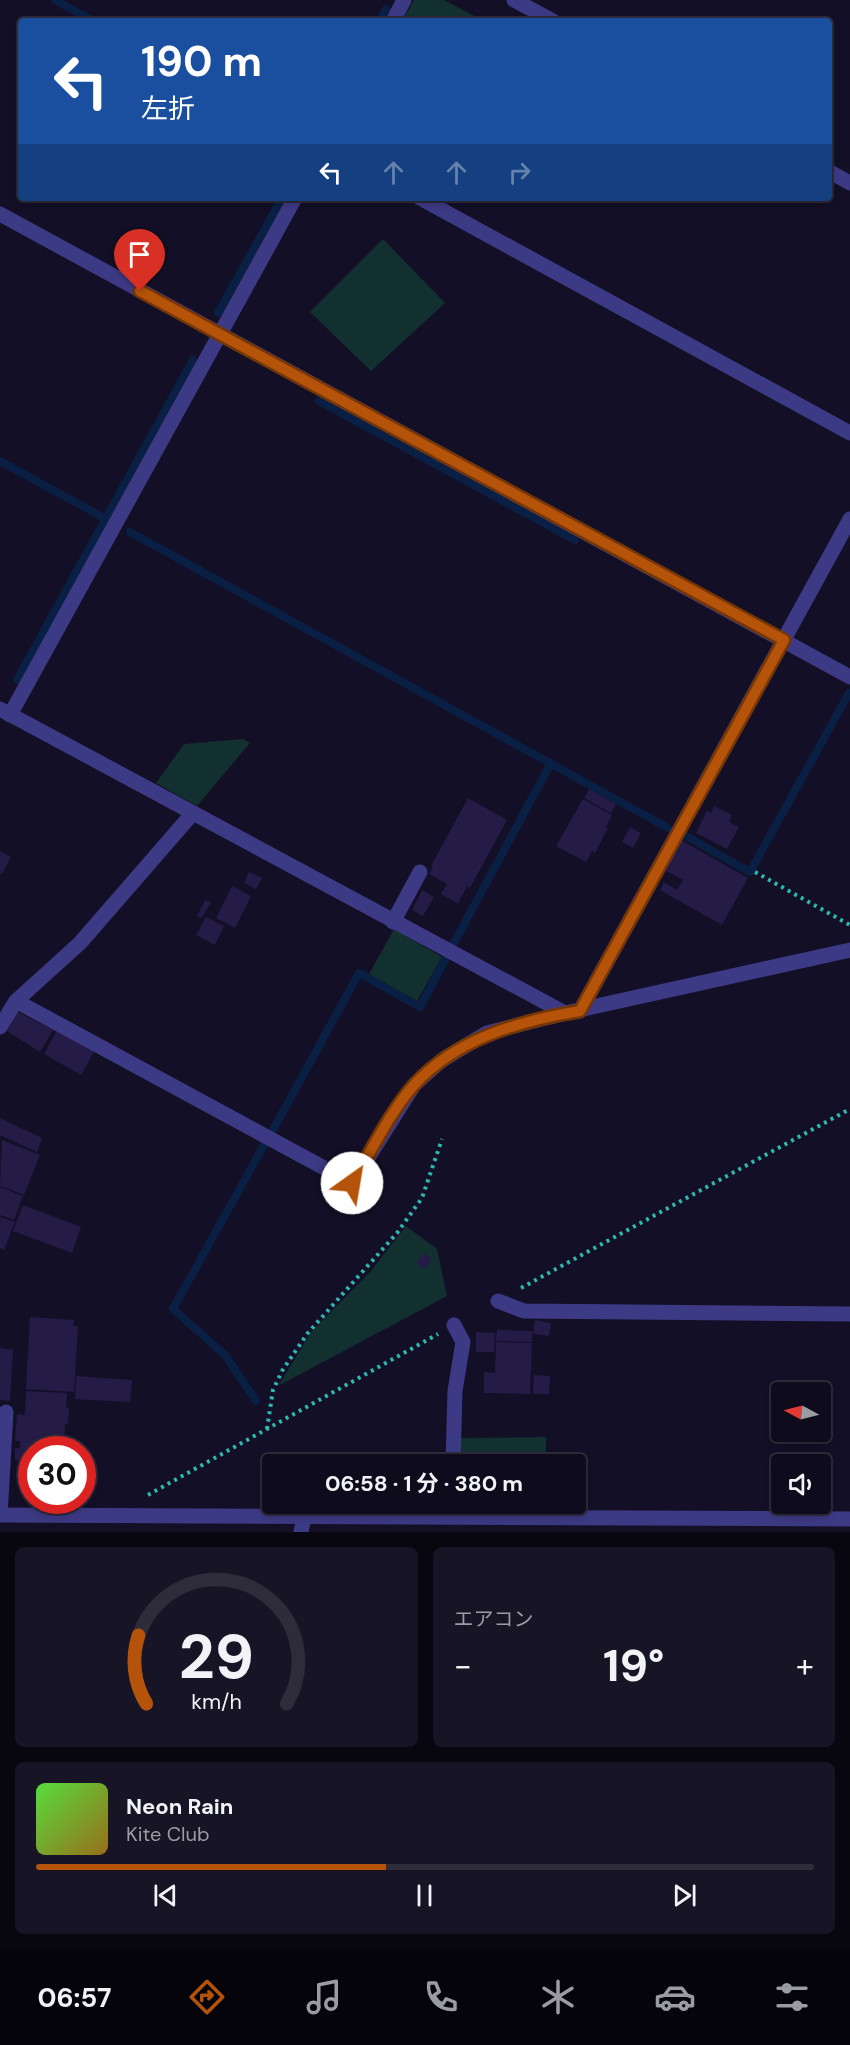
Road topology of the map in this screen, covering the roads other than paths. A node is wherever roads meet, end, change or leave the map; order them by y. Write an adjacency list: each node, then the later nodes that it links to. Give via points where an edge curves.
1 (404, 0): 3 (street)
2 (514, 0): 4 (street)
3 (395, 18)
4 (547, 18)
5 (832, 173): 6 (street)
6 (850, 183)
7 (293, 201): 10 (street)
8 (425, 201): 11 (street)
9 (0, 214): 10 (street)
10 (220, 334): 13 (street); 15 (street)
11 (850, 433)
12 (850, 519): 13 (street)
13 (784, 640): 14 (street); 21 (street)
14 (850, 677)
15 (5, 712): 16 (street)
16 (193, 813): 18 (street); 20 (street, via 80,943)
17 (420, 872): 18 (street)
18 (393, 922): 21 (street)
19 (850, 950): 21 (street)
20 (16, 1001): 21 (street, via 352,1183 414,1085 442,1060 487,1033); 22 (street)
21 (572, 1012)
22 (0, 1027)
23 (498, 1301): 24 (street, via 524,1311)
24 (850, 1314)
25 (454, 1325): 27 (street, via 463,1342 455,1391)
26 (6, 1412): 30 (street)
27 (453, 1454)
28 (586, 1513): 32 (street)
29 (410, 1514): 33 (street)
30 (0, 1515): 31 (street)
31 (164, 1516): 33 (street); 34 (street)
32 (850, 1519)
33 (302, 1524)
34 (159, 1532)

